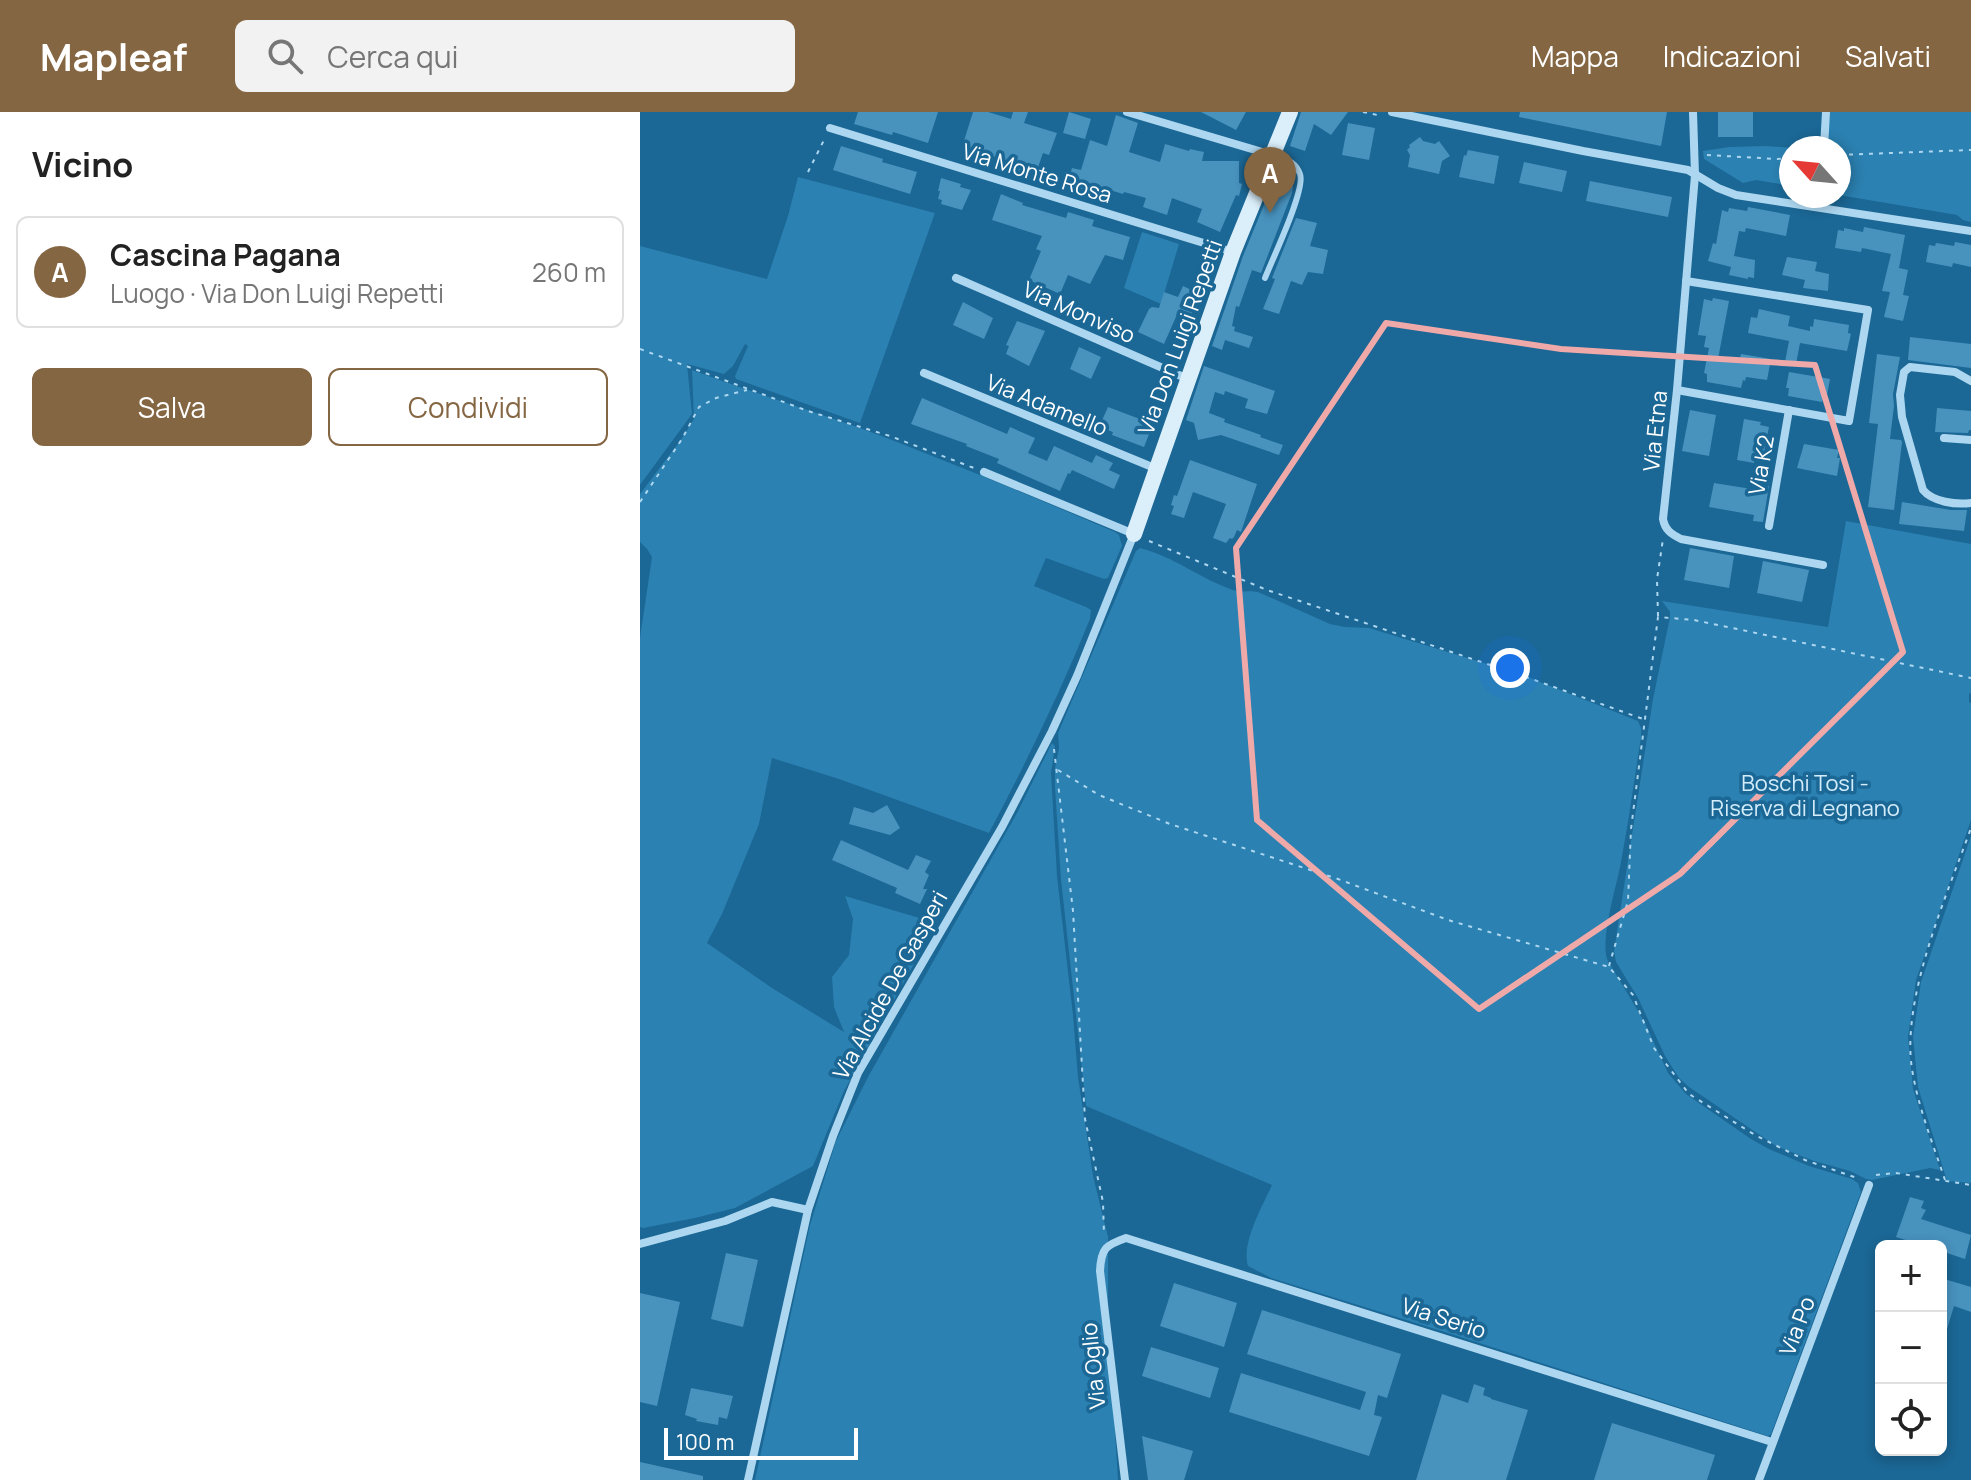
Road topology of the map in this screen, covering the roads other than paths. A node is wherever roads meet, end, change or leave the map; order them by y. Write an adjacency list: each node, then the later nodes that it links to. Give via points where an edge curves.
1 (1127, 112): 8 (street)
2 (1290, 112): 8 (street, Via Don Luigi Repetti)
3 (1392, 112): 9 (street)
4 (1693, 112): 9 (street, Via Etna)
5 (1826, 112): 7 (street)
6 (830, 128): 11 (street, Via Monte Rosa)
7 (1825, 136)
8 (1272, 155): 11 (street, Via Don Luigi Repetti); 13 (lane, via 1288,160 1301,176)
9 (1695, 175): 10 (street, via 1736,195); 14 (street, Via Etna)
10 (1971, 231)
11 (1233, 252): 16 (street, Via Don Luigi Repetti)
12 (956, 278): 16 (street, Via Monviso)
13 (1265, 278)
14 (1686, 281): 18 (street, Via Etna); 19 (street, Via K2, via 1868,310 1849,421)
15 (924, 373): 22 (street, Via Adamello)
16 (1188, 379): 22 (street, Via Don Luigi Repetti)
17 (1971, 381): 24 (street, via 1955,372 1910,367 1900,395 1923,490 1932,499)
18 (1677, 390): 19 (street, Via K2); 27 (street, Via Etna, via 1663,519 1670,534)
19 (1789, 410): 25 (street, Via K2)
20 (1944, 438): 21 (street)
21 (1971, 440)
22 (1157, 469): 26 (street, Via Don Luigi Repetti)
23 (984, 472): 26 (street)
24 (1971, 503)
25 (1769, 526)
26 (1134, 534): 29 (street, Via Alcide De Gasperi, via 1052,731 858,1073)
27 (1823, 565)
28 (1869, 1185): 32 (street, Via Po)
29 (808, 1210): 30 (street, via 772,1202); 33 (street, Via Alcide De Gasperi)
30 (640, 1244)
31 (1105, 1248): 32 (street, Via Serio, via 1131,1238); 34 (street, Via Oglio, via 1101,1284)
32 (1772, 1442): 35 (street, Via Po)
33 (748, 1480)
34 (1125, 1480)
35 (1759, 1480)

